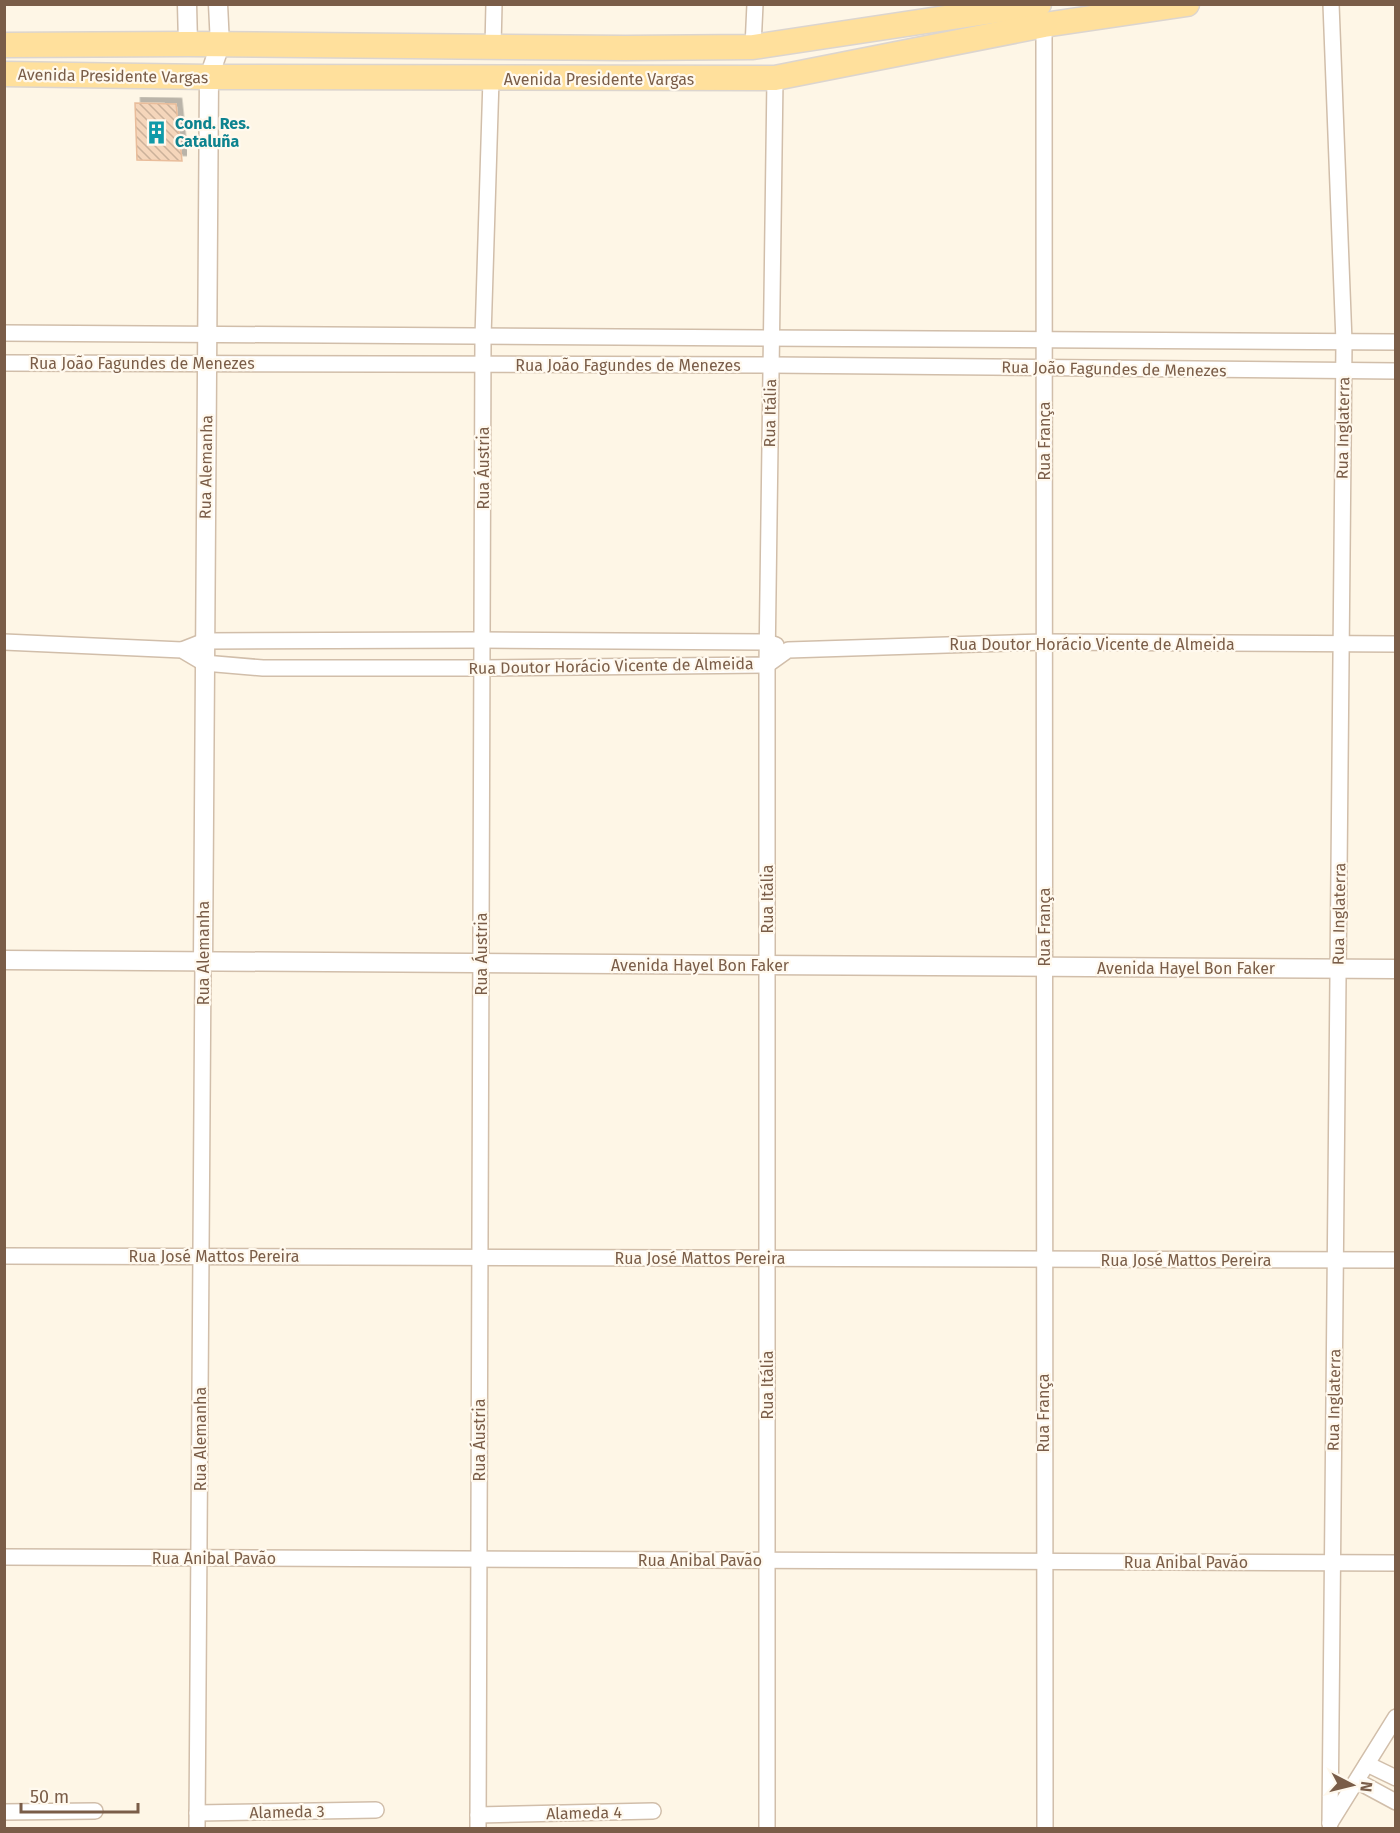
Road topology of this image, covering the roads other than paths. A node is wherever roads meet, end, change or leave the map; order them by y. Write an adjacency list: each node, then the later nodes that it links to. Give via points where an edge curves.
1 (187, 4): 8 (street)
2 (218, 4): 10 (street)
3 (494, 4): 11 (street)
4 (755, 4): 12 (street)
5 (1187, 4): 7 (main road, Avenida Presidente Vargas)
6 (1331, 4): 22 (street, Rua Inglaterra)
7 (1042, 15): 12 (main road, Avenida Presidente Vargas); 15 (main road, Avenida Presidente Vargas); 21 (street, Rua França)
8 (188, 44): 9 (main road, Avenida Presidente Vargas); 10 (main road, Avenida Presidente Vargas)
9 (4, 45)
10 (220, 45): 11 (main road, Avenida Presidente Vargas); 14 (street, Rua Alemanha)
11 (493, 47): 12 (main road, Avenida Presidente Vargas)
12 (753, 47)
13 (4, 74): 14 (main road, Avenida Presidente Vargas)
14 (209, 77): 16 (main road, Avenida Presidente Vargas); 18 (street, Rua Alemanha)
15 (775, 78): 16 (main road, Avenida Presidente Vargas); 20 (street, Rua Itália)
16 (491, 79): 19 (street, Rua Áustria)
17 (4, 333): 18 (street, Rua João Fagundes de Menezes)
18 (208, 335): 19 (street, Rua João Fagundes de Menezes); 25 (street, Rua Alemanha)
19 (483, 336): 20 (street, Rua João Fagundes de Menezes); 26 (street, Rua Áustria)
20 (771, 338): 21 (street, Rua João Fagundes de Menezes); 27 (street, Rua Itália)
21 (1044, 340): 22 (street, Rua João Fagundes de Menezes); 28 (street, Rua França)
22 (1344, 342): 23 (street, Rua João Fagundes de Menezes); 29 (street, Rua Inglaterra)
23 (1395, 342)
24 (4, 363): 25 (street, Rua João Fagundes de Menezes)
25 (207, 363): 26 (street, Rua João Fagundes de Menezes); 32 (street, Rua Alemanha)
26 (483, 364): 27 (street, Rua João Fagundes de Menezes); 31 (street, Rua Áustria)
27 (771, 365): 28 (street, Rua João Fagundes de Menezes); 34 (street, Rua Itália)
28 (1044, 368): 29 (street, Rua João Fagundes de Menezes); 35 (street, Rua França)
29 (1344, 371): 30 (street, Rua João Fagundes de Menezes); 36 (street, Rua Inglaterra)
30 (1395, 372)
31 (482, 640): 32 (street, Rua Doutor Horácio Vicente de Almeida); 34 (street, Rua Doutor Horácio Vicente de Almeida); 42 (street, Rua Áustria)
32 (205, 641): 38 (street); 40 (street, Rua Alemanha)
33 (4, 642): 38 (street, Rua Doutor Horácio Vicente de Almeida)
34 (767, 642): 39 (street); 41 (street, Rua Itália)
35 (1044, 642): 36 (street, Rua Doutor Horácio Vicente de Almeida); 39 (street, Rua Doutor Horácio Vicente de Almeida); 47 (street, Rua França)
36 (1341, 644): 37 (street, Rua Doutor Horácio Vicente de Almeida); 48 (street, Rua Inglaterra)
37 (1395, 644)
38 (182, 650): 40 (street, Rua Doutor Horácio Vicente de Almeida)
39 (788, 650): 41 (street, Rua Doutor Horácio Vicente de Almeida)
40 (204, 663): 42 (street, Rua Doutor Horácio Vicente de Almeida, via 262,668); 44 (street, Rua Alemanha)
41 (767, 665): 42 (street, Rua Doutor Horácio Vicente de Almeida); 46 (street, Rua Itália)
42 (482, 668): 45 (street, Rua Áustria)
43 (4, 960): 44 (street, Avenida Hayel Bon Faker)
44 (203, 962): 45 (street, Avenida Hayel Bon Faker); 51 (street, Rua Alemanha)
45 (481, 963): 46 (street, Avenida Hayel Bon Faker); 52 (street, Rua Áustria)
46 (767, 965): 47 (street, Avenida Hayel Bon Faker); 53 (street, Rua Itália)
47 (1044, 967): 48 (street, Avenida Hayel Bon Faker); 54 (street, Rua França)
48 (1338, 969): 49 (street, Avenida Hayel Bon Faker); 55 (street, Rua Inglaterra)
49 (1395, 969)
50 (4, 1256): 51 (street, Rua José Mattos Pereira)
51 (201, 1256): 52 (street, Rua José Mattos Pereira); 58 (street, Rua Alemanha)
52 (480, 1257): 53 (street, Rua José Mattos Pereira); 59 (street, Rua Áustria)
53 (767, 1258): 54 (street, Rua José Mattos Pereira); 60 (street, Rua Itália)
54 (1043, 1259): 55 (street, Rua José Mattos Pereira); 61 (street, Rua França)
55 (1335, 1260): 56 (street, Rua José Mattos Pereira); 62 (street, Rua Inglaterra)
56 (1395, 1260)
57 (4, 1557): 58 (street, Rua Anibal Pavão)
58 (199, 1558): 59 (street, Rua Anibal Pavão); 73 (street, Rua Alemanha)
59 (479, 1559): 60 (street, Rua Anibal Pavão); 74 (street, Rua Áustria)
60 (767, 1560): 61 (street, Rua Anibal Pavão); 76 (street, Rua Itália)
61 (1043, 1562): 62 (street, Rua Anibal Pavão); 77 (street, Rua França)
62 (1332, 1563): 63 (street, Rua Anibal Pavão); 75 (street, Rua Inglaterra)
63 (1395, 1563)
64 (1395, 1717): 65 (street)
65 (1367, 1764): 66 (street); 67 (street)
66 (1395, 1778)
67 (1357, 1781): 68 (street); 75 (street)
68 (1395, 1802)
69 (376, 1810): 73 (street, Alameda 3)
70 (95, 1811): 72 (street)
71 (653, 1811): 74 (street, Alameda 4)
72 (4, 1812)
73 (197, 1821)
74 (478, 1822)
75 (1329, 1826)
76 (767, 1828)
77 (1045, 1828)

